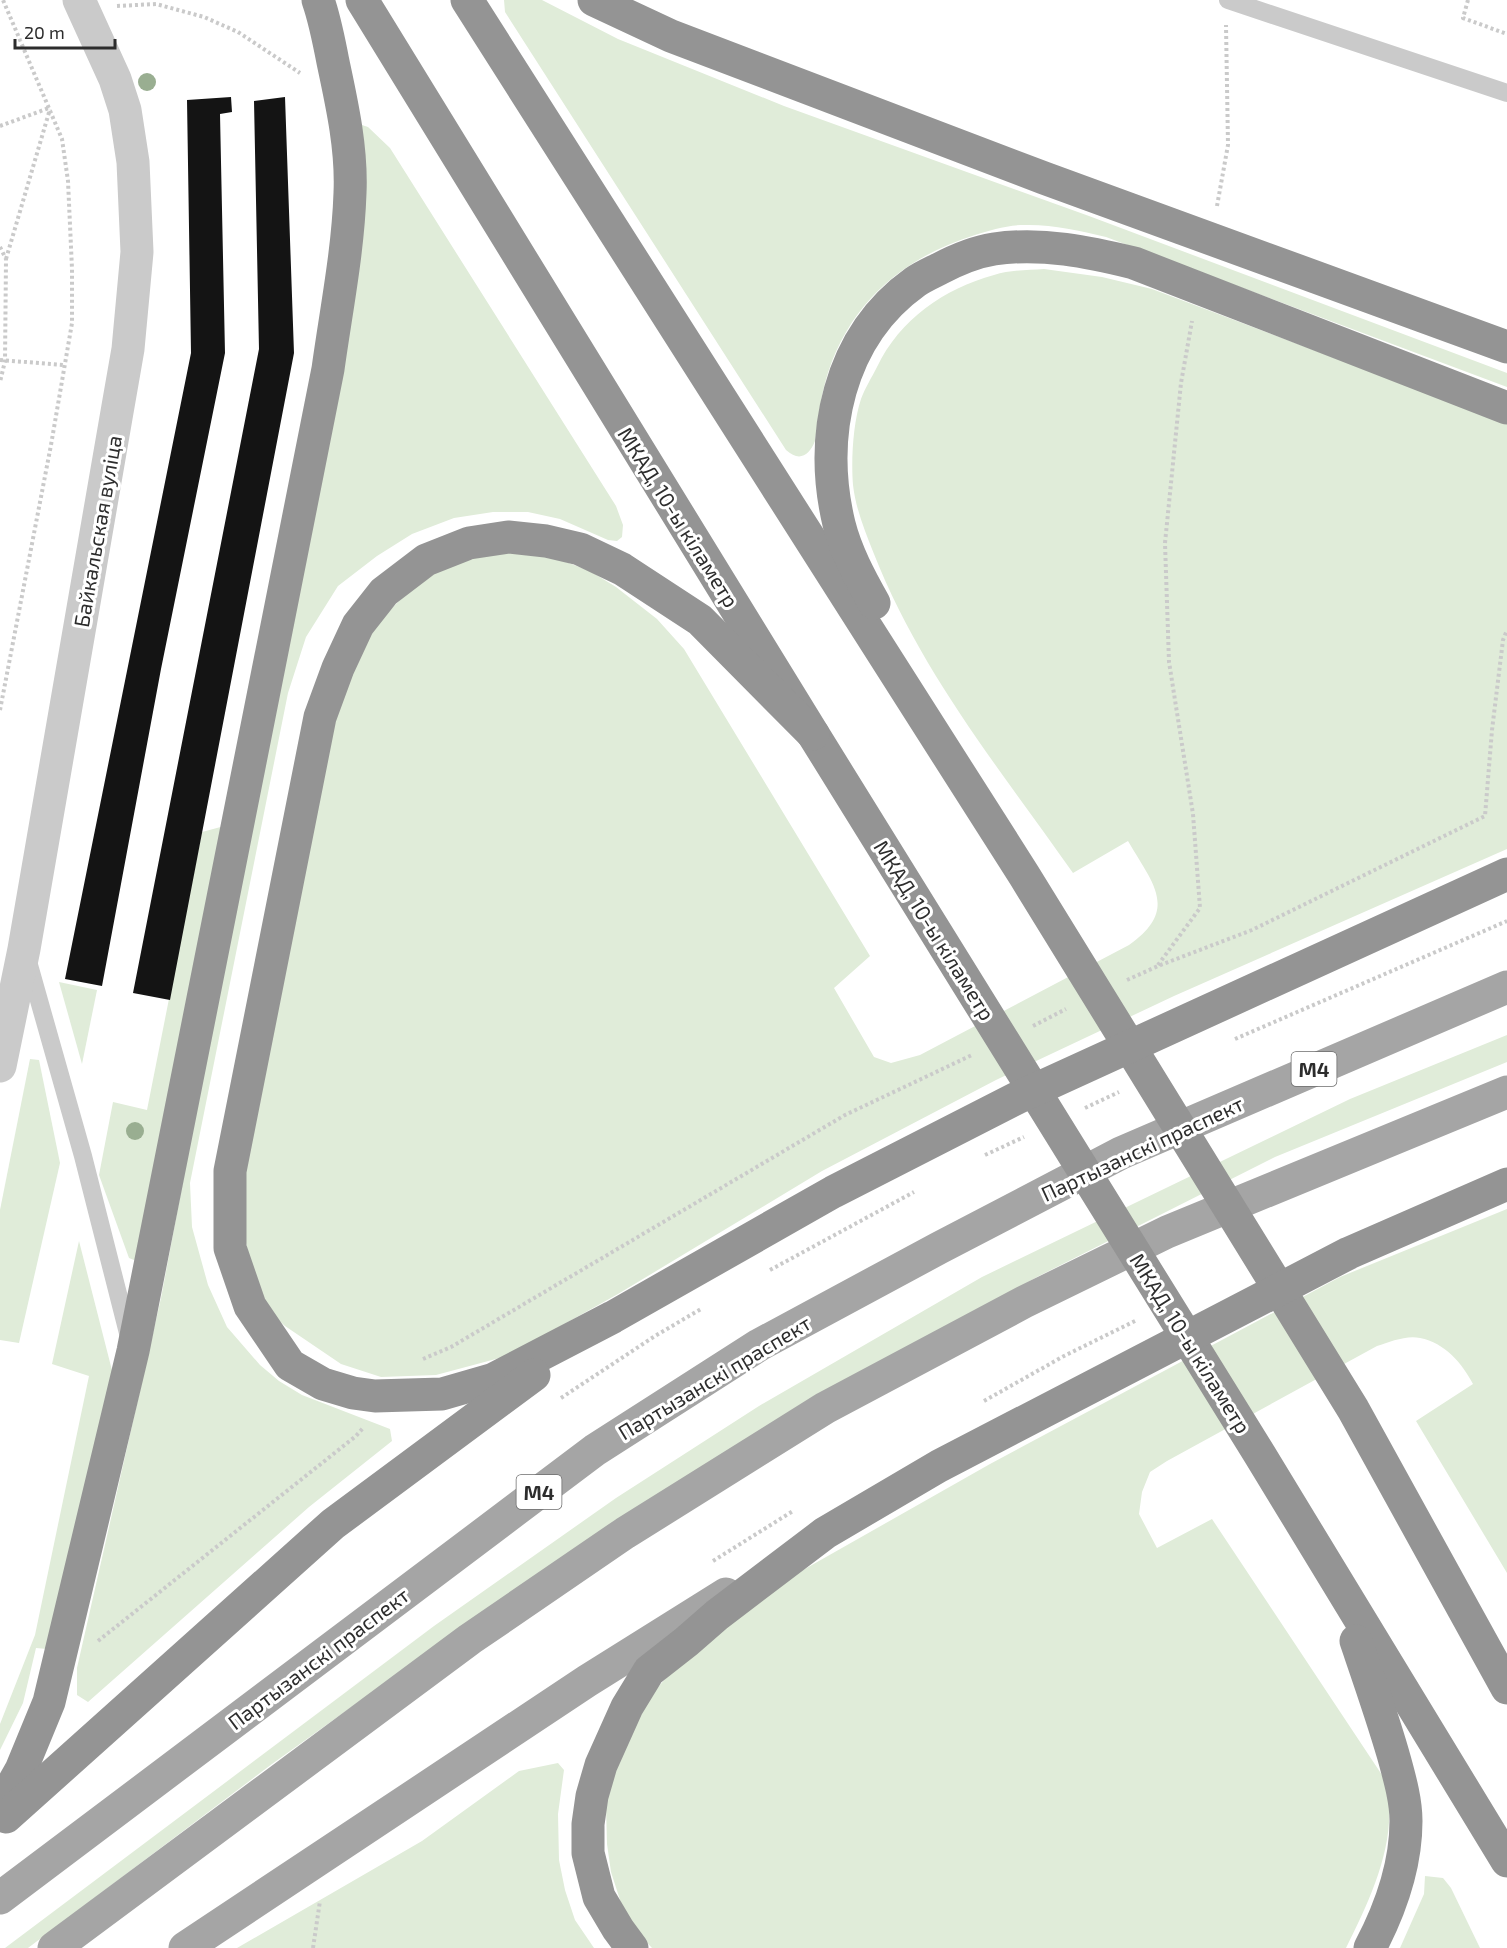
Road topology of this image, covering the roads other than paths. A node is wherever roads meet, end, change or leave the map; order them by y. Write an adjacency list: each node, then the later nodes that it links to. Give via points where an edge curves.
1 (318, 0): 19 (highway, via 341,100 351,191 341,279 328,369)
2 (362, 0): 10 (highway, МКАД, 10-ы кіламетр)
3 (467, 0): 12 (highway)
4 (594, 0): 8 (highway, via 670,36)
5 (1228, 0): 7 (lane)
6 (81, 4): 13 (street, Байкальская вуліца, via 125,110 133,162 137,252 128,349)
7 (1507, 93)
8 (1507, 347)
9 (1507, 408): 12 (highway, via 1134,263 1087,251 1037,246 994,249 957,260 915,282 884,309 860,341 845,371 830,445 839,525 857,572 929,712)
10 (813, 735): 18 (highway, via 700,620 622,569 580,549 508,537 469,543 426,560 384,592 358,625 321,717 230,1171 230,1248 250,1306 290,1365 323,1384 375,1396 442,1394 494,1379); 21 (highway, МКАД, 10-ы кіламетр)
11 (1507, 876): 18 (highway, via 1017,1098 833,1192)
12 (1029, 883): 22 (highway, via 1353,1409)
13 (24, 949): 15 (street, Байкальская вуліца); 19 (lane)
14 (1507, 987): 26 (main road, Партызанскі праспект / М4, via 1121,1153 759,1345 595,1450)
15 (0, 1066)
16 (1507, 1092): 27 (main road, via 1167,1232 1024,1302 825,1408 625,1533 470,1639)
17 (1507, 1184): 20 (highway, via 1349,1253 939,1466)
18 (613, 1317): 24 (highway, via 333,1524)
19 (133, 1351): 23 (highway, via 49,1702 21,1770)
20 (825, 1533): 28 (main road, via 587,1681); 29 (highway, via 649,1671 627,1707 592,1796 588,1853 599,1897)
21 (1332, 1575): 25 (highway, МКАД, 10-ы кіламетр); 30 (highway, via 1379,1706 1401,1782 1406,1821 1402,1864 1384,1921)
22 (1507, 1687)
23 (0, 1807)
24 (0, 1822)
25 (1507, 1862)
26 (0, 1898)
27 (54, 1948)
28 (185, 1948)
29 (632, 1948)
30 (1370, 1948)

